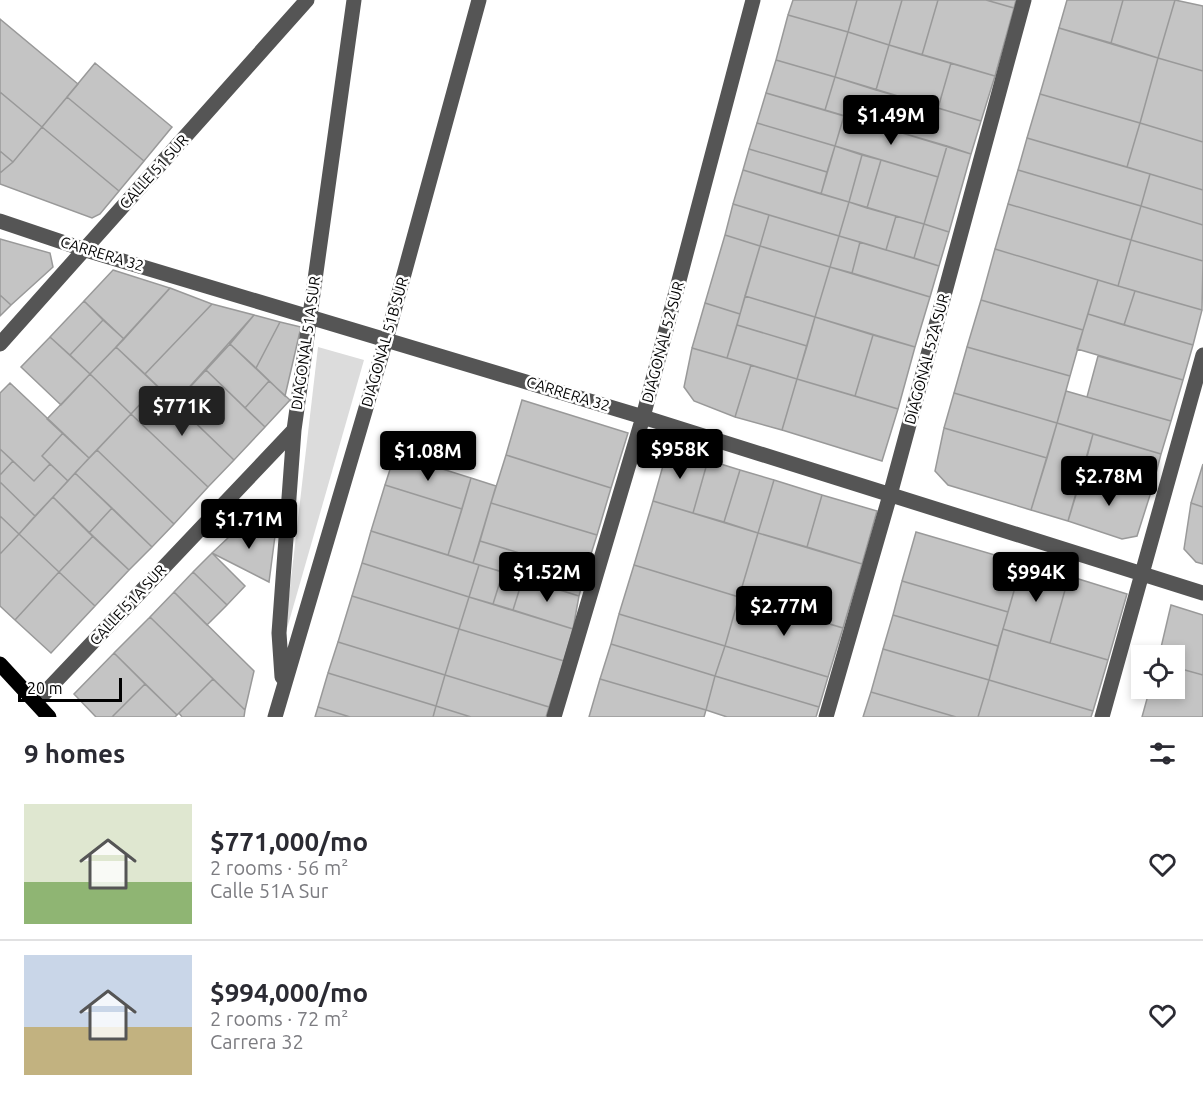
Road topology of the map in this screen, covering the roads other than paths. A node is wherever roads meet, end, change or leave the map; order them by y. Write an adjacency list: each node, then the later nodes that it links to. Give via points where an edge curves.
1 (307, 0): 7 (street, CALLE 51 SUR)
2 (354, 0): 8 (street, DIAGONAL 51A SUR)
3 (479, 0): 9 (street, DIAGONAL 51B SUR)
4 (753, 0): 12 (street, DIAGONAL 52 SUR)
5 (1024, 0): 14 (street, DIAGONAL 52A SUR)
6 (0, 221): 7 (street, CARRERA 32)
7 (86, 250): 8 (street, CARRERA 32); 10 (street, CALLE 51 SUR)
8 (310, 315): 9 (street, CARRERA 32); 13 (street, DIAGONAL 51A SUR)
9 (386, 340): 12 (street, CARRERA 32); 18 (street, DIAGONAL 51B SUR)
10 (0, 344)
11 (1203, 355): 15 (street)
12 (643, 417): 14 (street, CARRERA 32); 22 (street, DIAGONAL 52 SUR)
13 (294, 430): 18 (street, DIAGONAL 51A SUR, via 279,633); 19 (street, CALLE 51A SUR)
14 (890, 495): 15 (street, CARRERA 32); 23 (street, DIAGONAL 52A SUR)
15 (1142, 575): 16 (street, CARRERA 32); 24 (street)
16 (1203, 593)
17 (0, 664): 19 (main road)
18 (283, 688): 21 (street, DIAGONAL 51B SUR)
19 (36, 702): 20 (main road)
20 (50, 717)
21 (275, 717)
22 (554, 717)
23 (826, 717)
24 (1102, 717)

